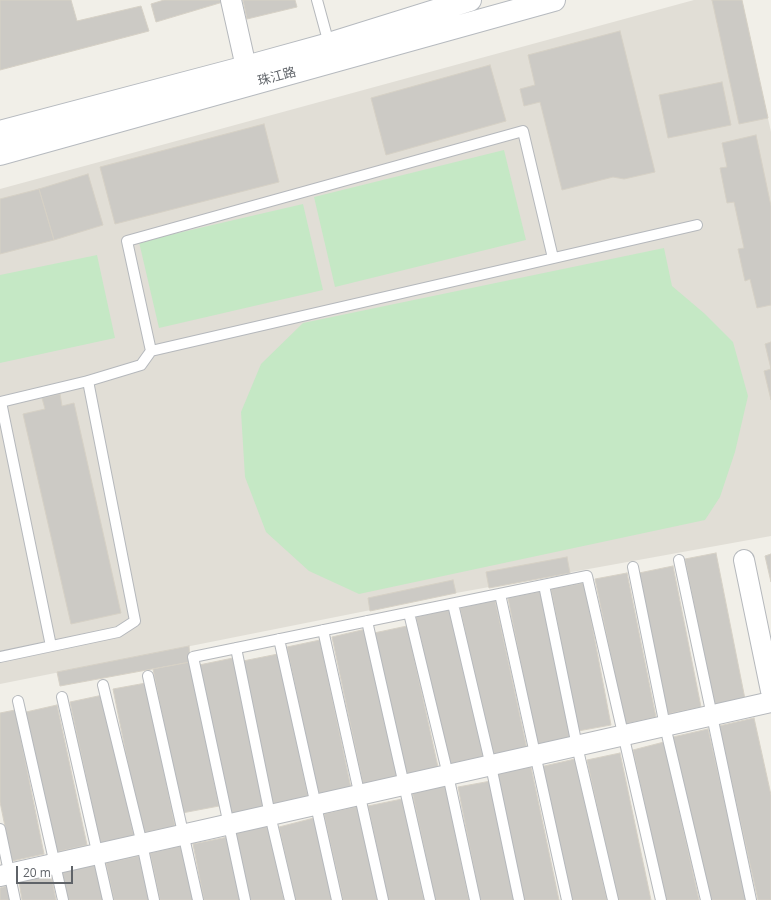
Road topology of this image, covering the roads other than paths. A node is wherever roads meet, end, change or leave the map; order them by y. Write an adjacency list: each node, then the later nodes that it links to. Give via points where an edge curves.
1 (231, 0): 6 (street)
2 (317, 0): 5 (lane)
3 (470, 0): 5 (main road, 珠江路)
4 (554, 0): 8 (main road, 珠江路)
5 (329, 44): 6 (main road, 珠江路)
6 (246, 67): 7 (main road, 珠江路)
7 (0, 132)
8 (0, 154)
9 (697, 225): 10 (lane)
10 (553, 258): 11 (lane); 11 (lane, via 523,131 127,240)
11 (150, 351): 12 (lane, via 141,365)
12 (88, 381): 23 (lane, via 135,621 118,632); 23 (lane, via 1,402)
13 (678, 560): 32 (lane)
14 (744, 560): 27 (street)
15 (632, 567): 33 (lane)
16 (544, 585): 17 (lane); 34 (lane, via 587,576); 35 (lane)
17 (500, 594): 18 (lane); 36 (lane)
18 (453, 604): 19 (lane); 37 (lane)
19 (409, 613): 20 (lane); 38 (lane)
20 (367, 621): 21 (lane); 39 (lane)
21 (322, 630): 22 (lane); 40 (lane)
22 (279, 639): 24 (lane); 41 (lane)
23 (51, 646): 25 (lane)
24 (236, 648): 42 (lane); 43 (lane, via 193,657)
25 (0, 657)
26 (148, 676): 45 (lane)
27 (770, 683)
28 (103, 685): 46 (lane)
29 (62, 697): 47 (lane)
30 (18, 701): 48 (lane)
31 (771, 702): 32 (street)
32 (712, 716): 33 (street); 66 (lane)
33 (665, 726): 34 (street); 65 (lane)
34 (624, 736): 35 (street); 64 (lane)
35 (577, 746): 36 (street); 63 (lane)
36 (535, 755): 37 (street); 62 (lane)
37 (491, 766): 38 (street); 61 (lane)
38 (448, 775): 39 (street); 60 (lane)
39 (404, 785): 40 (street); 59 (lane)
40 (359, 795): 41 (street); 58 (lane)
41 (315, 805): 42 (street); 57 (lane)
42 (270, 815): 43 (street); 56 (lane)
43 (228, 825): 45 (street); 55 (lane)
44 (0, 829): 49 (lane)
45 (183, 835): 46 (street); 54 (lane)
46 (142, 844): 47 (street); 53 (lane)
47 (99, 854): 48 (street); 52 (lane)
48 (55, 864): 49 (street); 51 (lane)
49 (5, 875): 50 (lane)
50 (15, 900)
51 (63, 900)
52 (108, 900)
53 (154, 900)
54 (198, 900)
55 (245, 900)
56 (290, 900)
57 (337, 900)
58 (383, 900)
59 (430, 900)
60 (475, 900)
61 (519, 900)
62 (567, 900)
63 (613, 900)
64 (661, 900)
65 (706, 900)
66 (751, 900)

